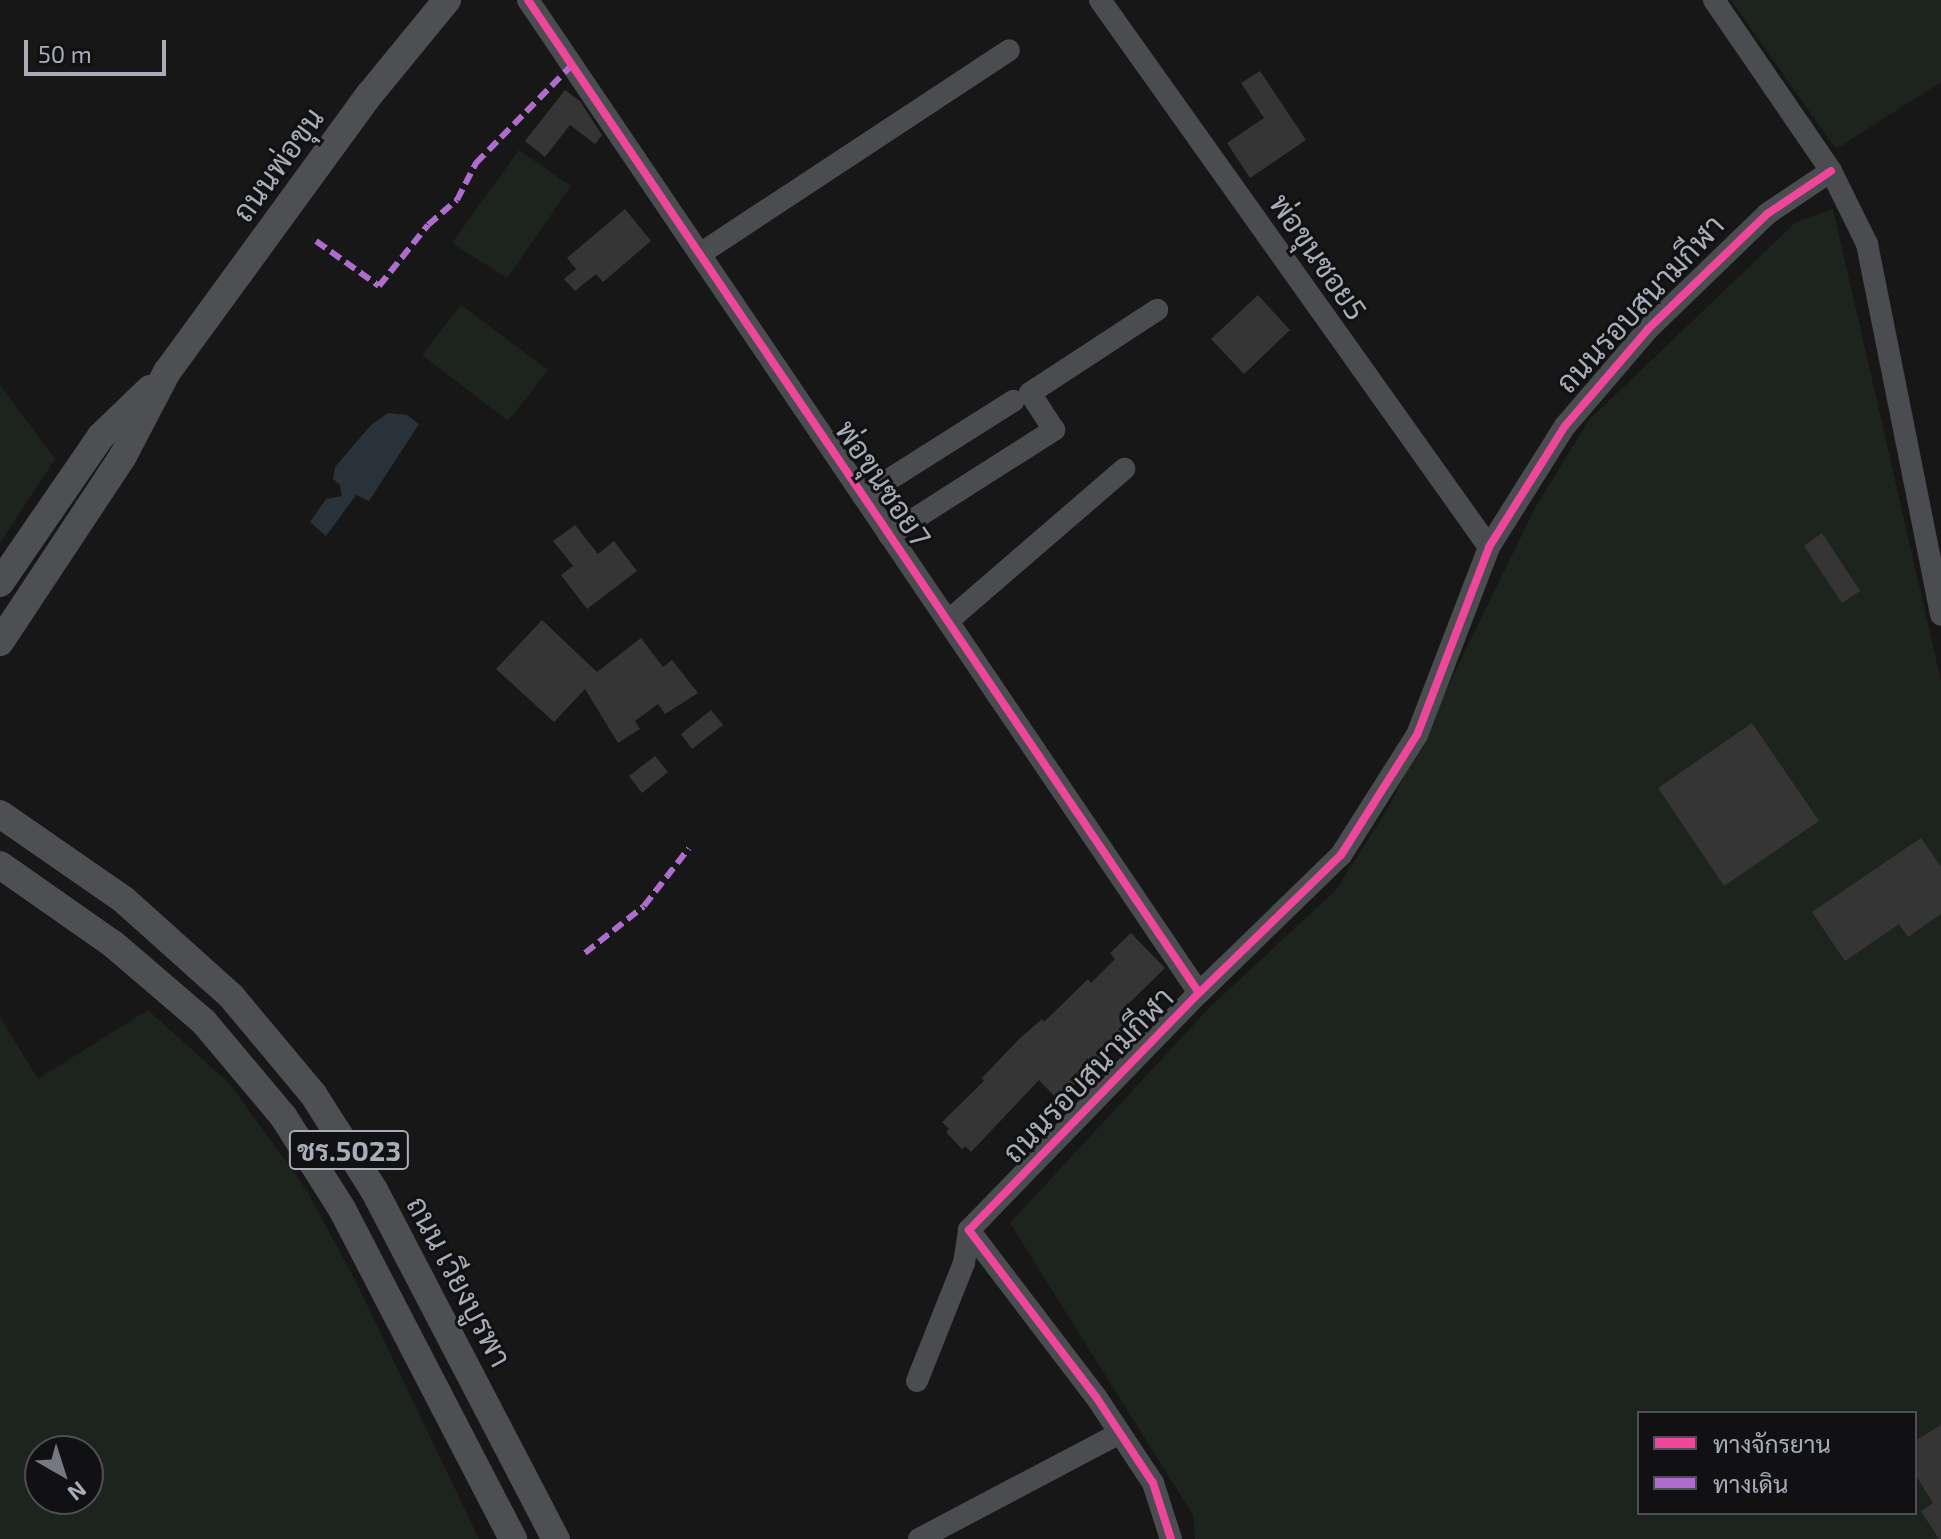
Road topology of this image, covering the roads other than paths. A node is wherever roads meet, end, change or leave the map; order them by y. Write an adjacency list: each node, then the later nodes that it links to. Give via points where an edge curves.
1 (447, 0): 9 (main road, ถนนพ่อขุน, via 370,94)
2 (528, 0): 7 (street, พ่อขุนซอย7)
3 (1100, 0): 14 (street, พ่อขุนซอย5)
4 (1714, 0): 6 (street)
5 (1009, 50): 7 (street)
6 (1831, 171): 14 (street, ถนนรอบสนามกีฬา, via 1767,214 1648,329 1565,426); 16 (street, via 1867,244)
7 (700, 254): 12 (street, พ่อขุนซอย7)
8 (1157, 310): 13 (street, via 1030,393 1054,430)
9 (167, 372): 15 (main road, ถนนพ่อขุน, via 101,436); 18 (main road, ถนนพ่อขุน, via 123,456)
10 (1013, 401): 12 (street)
11 (1124, 469): 17 (street)
12 (863, 496): 13 (street, พ่อขุนซอย7)
13 (889, 535): 17 (street, พ่อขุนซอย7)
14 (1489, 547): 23 (street, ถนนรอบสนามกีฬา, via 1417,735 1341,855)
15 (0, 583)
16 (1941, 615)
17 (948, 621): 23 (street, พ่อขุนซอย7)
18 (0, 642)
19 (0, 798): 21 (main road)
20 (0, 814): 21 (main road, ถนน เวียงบูรพา / ชร.5023)
21 (40, 840): 28 (main road, ถนน เวียงบูรพา / ชร.5023, via 124,900 231,996 313,1094 374,1190)
22 (7, 872): 27 (main road, ชร.5023, via 113,944 204,1022 283,1116 342,1209)
23 (1199, 993): 24 (street, ถนนรอบสนามกีฬา)
24 (969, 1230): 25 (street, via 964,1263); 26 (street)
25 (917, 1381)
26 (1120, 1433): 29 (street); 30 (street, via 1153,1483)
27 (513, 1539)
28 (556, 1539)
29 (919, 1539)
30 (1171, 1539)

